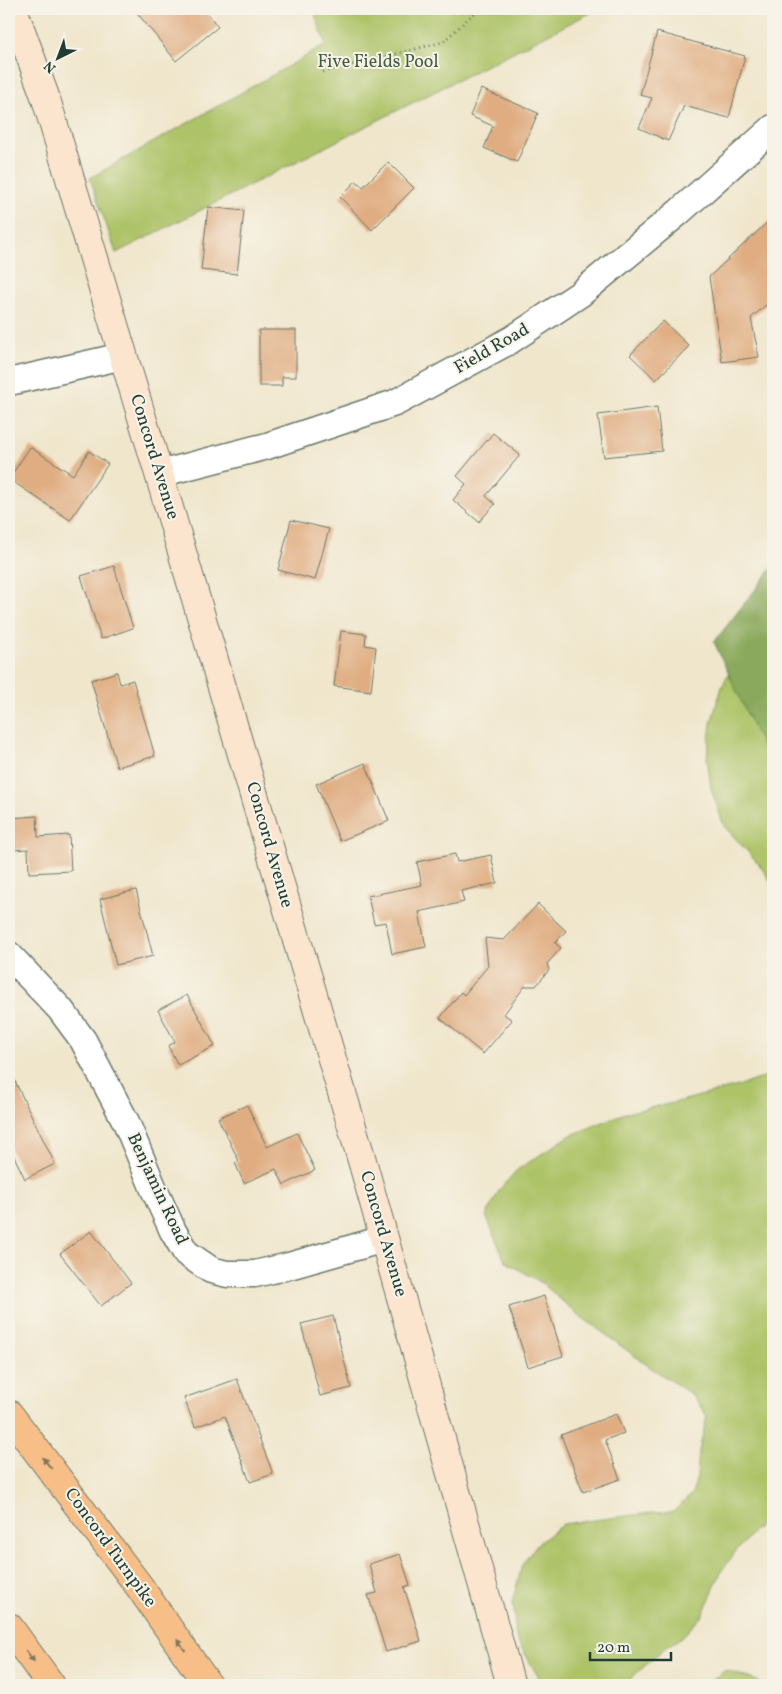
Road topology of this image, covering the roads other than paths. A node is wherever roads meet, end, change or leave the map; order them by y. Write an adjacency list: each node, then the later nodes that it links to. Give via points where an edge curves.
1 (13, 9): 3 (main road, Concord Avenue, via 46,99)
2 (773, 128): 5 (street, Field Road, via 680,212 580,294 511,340 395,403 267,446)
3 (123, 356): 4 (street); 5 (main road, Concord Avenue)
4 (9, 382)
5 (159, 474): 7 (main road, Concord Avenue)
6 (9, 955): 7 (street, Benjamin Road, via 60,1009 83,1040 126,1122 186,1253 211,1270 227,1274 255,1274)
7 (384, 1239): 12 (main road, Concord Avenue)
8 (9, 1414): 11 (highway, Concord Turnpike, one-way to 8, via 139,1586)
9 (9, 1627): 10 (highway, one-way to 10)
10 (51, 1685)
11 (208, 1685)
12 (511, 1685)

